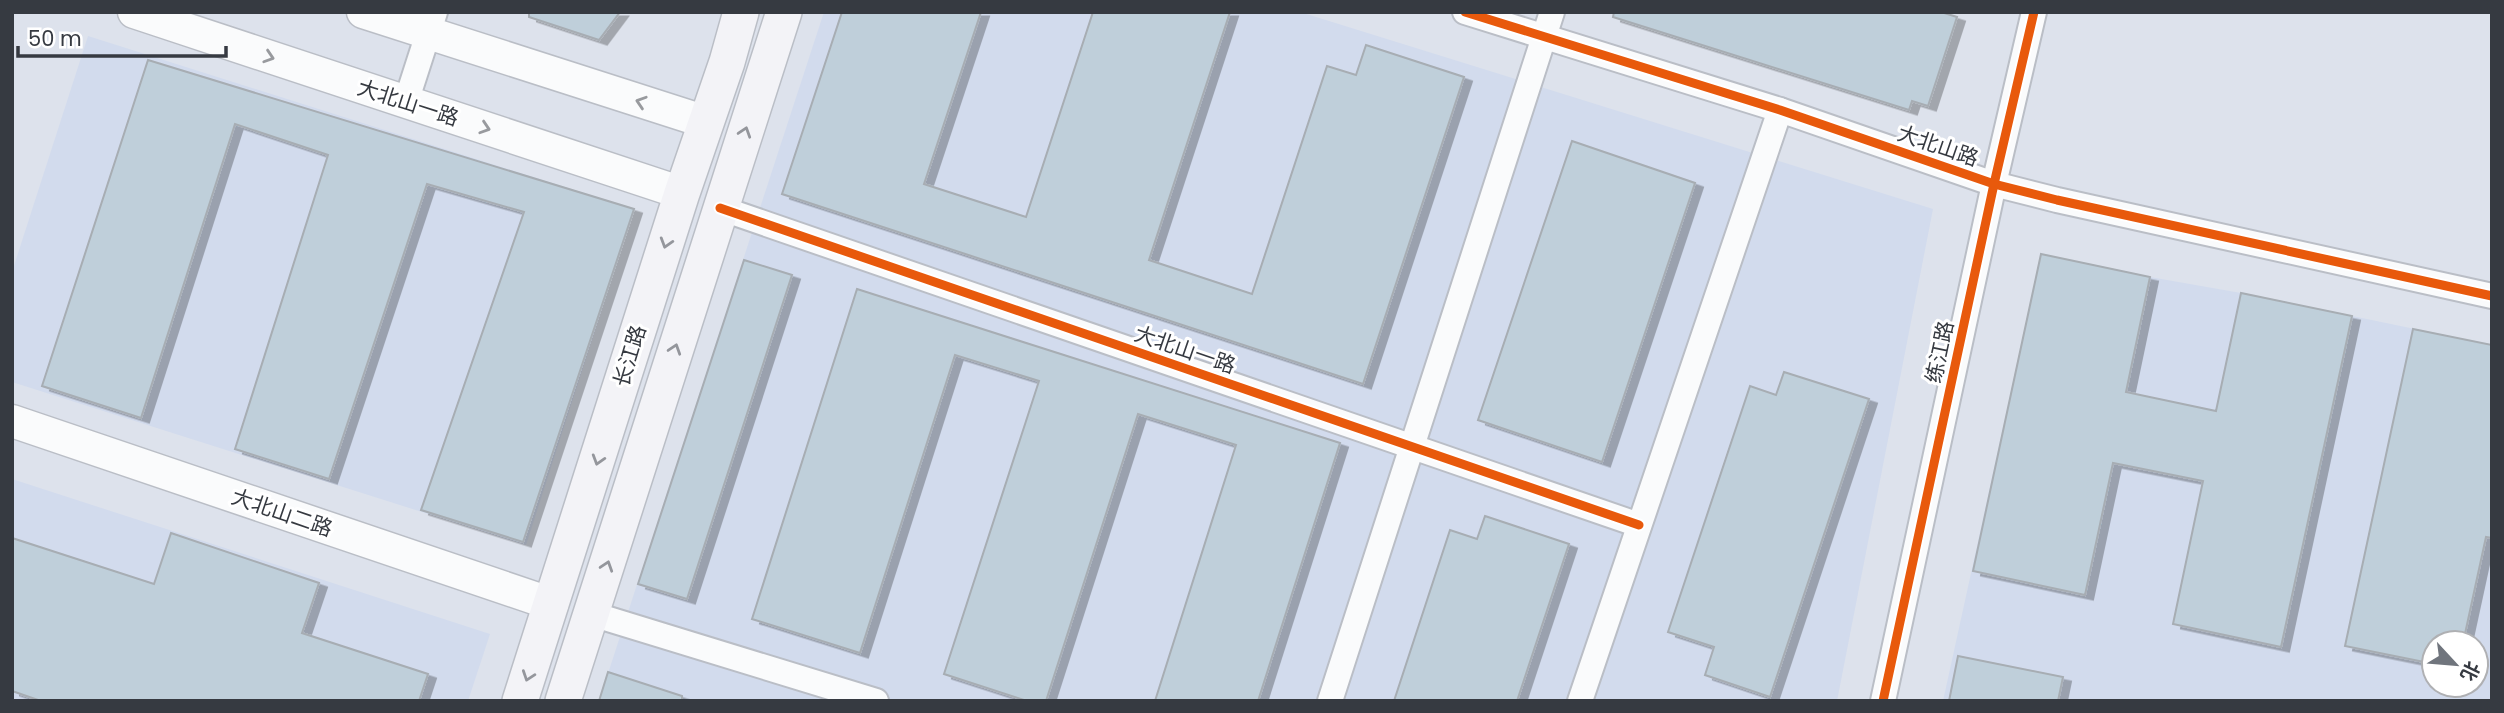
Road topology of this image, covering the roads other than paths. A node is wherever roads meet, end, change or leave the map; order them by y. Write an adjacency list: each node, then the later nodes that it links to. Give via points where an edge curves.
1 (134, 12): 10 (street, 大北山一路, one-way to 10)
2 (363, 12): 8 (street)
3 (741, 12): 12 (main road, 长江路)
4 (784, 12): 15 (main road, 长江路, one-way to 4)
5 (1465, 12): 9 (street, 大北山路)
6 (1552, 12): 9 (street)
7 (2034, 12): 13 (street, 练江路)
8 (432, 23): 10 (street); 12 (street, one-way to 8)
9 (1544, 37): 11 (street, 大北山路); 18 (street)
10 (407, 102): 14 (street, 大北山一路, one-way to 14)
11 (1780, 110): 13 (street, 大北山路); 19 (street)
12 (706, 122): 14 (main road, 长江路)
13 (1994, 184): 16 (street, 大北山路); 27 (street, 练江路)
14 (682, 193): 20 (main road, 长江路, one-way to 20)
15 (720, 208): 18 (street, 大北山一路); 21 (main road, 长江路, one-way to 15)
16 (2492, 296)
17 (12, 421): 20 (street, 大北山二路)
18 (1413, 447): 19 (street, 大北山一路); 25 (street)
19 (1639, 525): 26 (street)
20 (552, 604): 22 (main road, 长江路, one-way to 22)
21 (592, 614): 23 (main road, 长江路); 24 (street)
22 (520, 701)
23 (563, 701)
24 (876, 701)
25 (1329, 701)
26 (1580, 701)
27 (1883, 701)

